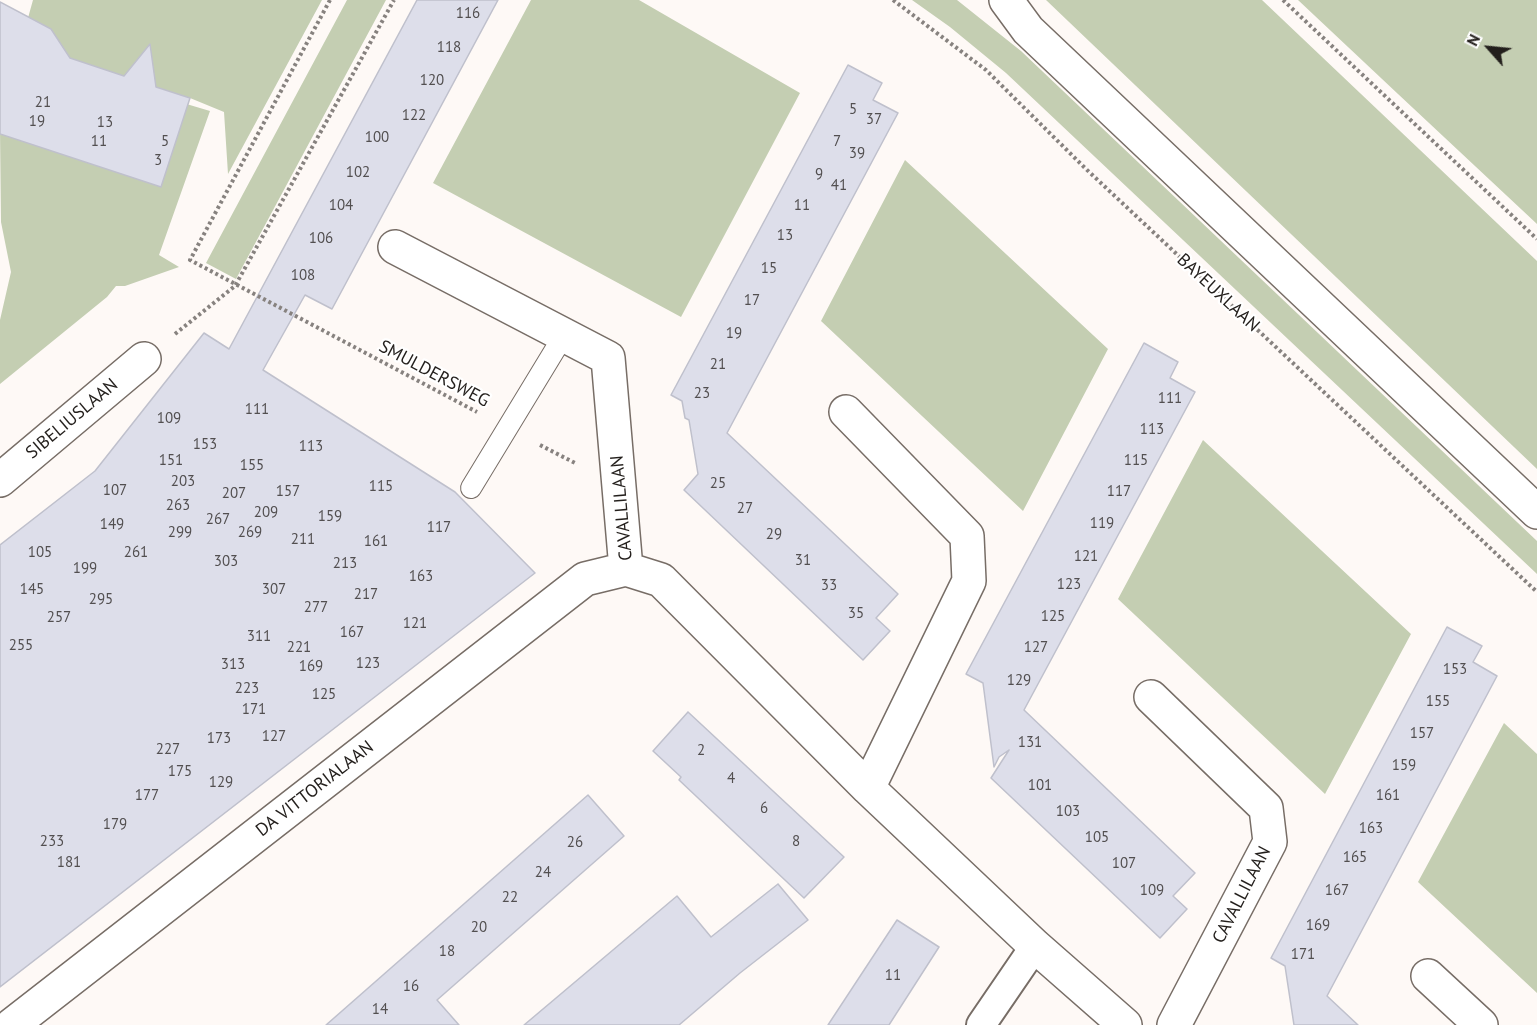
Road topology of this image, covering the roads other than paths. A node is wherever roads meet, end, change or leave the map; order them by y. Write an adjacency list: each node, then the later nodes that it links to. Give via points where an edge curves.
1 (982, 0): 3 (street)
2 (1006, 0): 3 (street)
3 (1028, 30): 10 (street)
4 (394, 247): 5 (street, CAVALLILAAN)
5 (564, 335): 9 (lane); 11 (street, CAVALLILAAN, via 608,358)
6 (144, 359): 8 (street, SIBELIUSLAAN)
7 (846, 412): 13 (street, via 968,536 969,581)
8 (0, 480)
9 (471, 488)
10 (1537, 512)
11 (626, 569): 13 (street, CAVALLILAAN, via 661,580); 16 (street, DA VITTORIALAAN, via 585,579)
12 (1150, 697): 19 (street, CAVALLILAAN, via 1266,807 1270,842)
13 (868, 788): 14 (street, CAVALLILAAN)
14 (1035, 946): 17 (street); 18 (street, CAVALLILAAN)
15 (1428, 976): 20 (street)
16 (12, 1025)
17 (981, 1025)
18 (1125, 1025)
19 (1174, 1025)
20 (1481, 1025)

